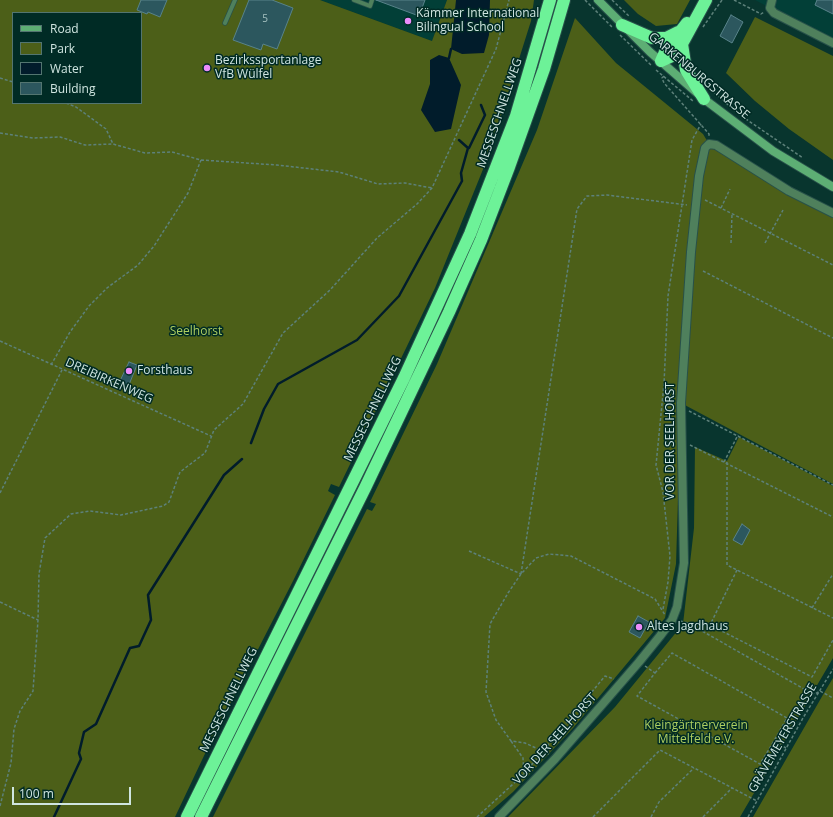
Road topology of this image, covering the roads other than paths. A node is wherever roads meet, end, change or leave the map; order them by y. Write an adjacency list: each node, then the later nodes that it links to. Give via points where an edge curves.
1 (235, 0): 10 (lane)
2 (354, 0): 3 (lane, via 370,6)
3 (372, 0)
4 (550, 0): 19 (highway, MESSESCHNELLWEG, via 516,116 464,248 404,378)
5 (564, 0): 20 (highway, via 544,69 481,240 365,488)
6 (598, 0): 11 (main road, GARKENBURGSTRASSE)
7 (702, 0): 12 (highway)
8 (706, 0): 14 (highway)
9 (771, 4): 13 (street, via 774,13)
10 (225, 23)
11 (622, 25): 12 (highway, via 638,33 661,39); 15 (main road, GARKENBURGSTRASSE)
12 (684, 28): 15 (highway, via 666,50)
13 (833, 43)
14 (682, 44): 15 (highway, via 672,56); 16 (highway, via 686,70)
15 (661, 62): 16 (main road, GARKENBURGSTRASSE)
16 (704, 99): 17 (main road, GARKENBURGSTRASSE, via 773,151)
17 (833, 188)
18 (833, 213): 21 (street, VOR DER SEELHORST, via 790,191 716,145 709,144 704,148 688,292 682,407 684,563 681,591 672,620 639,662 555,759)
19 (187, 817)
20 (201, 817)
21 (499, 817)

